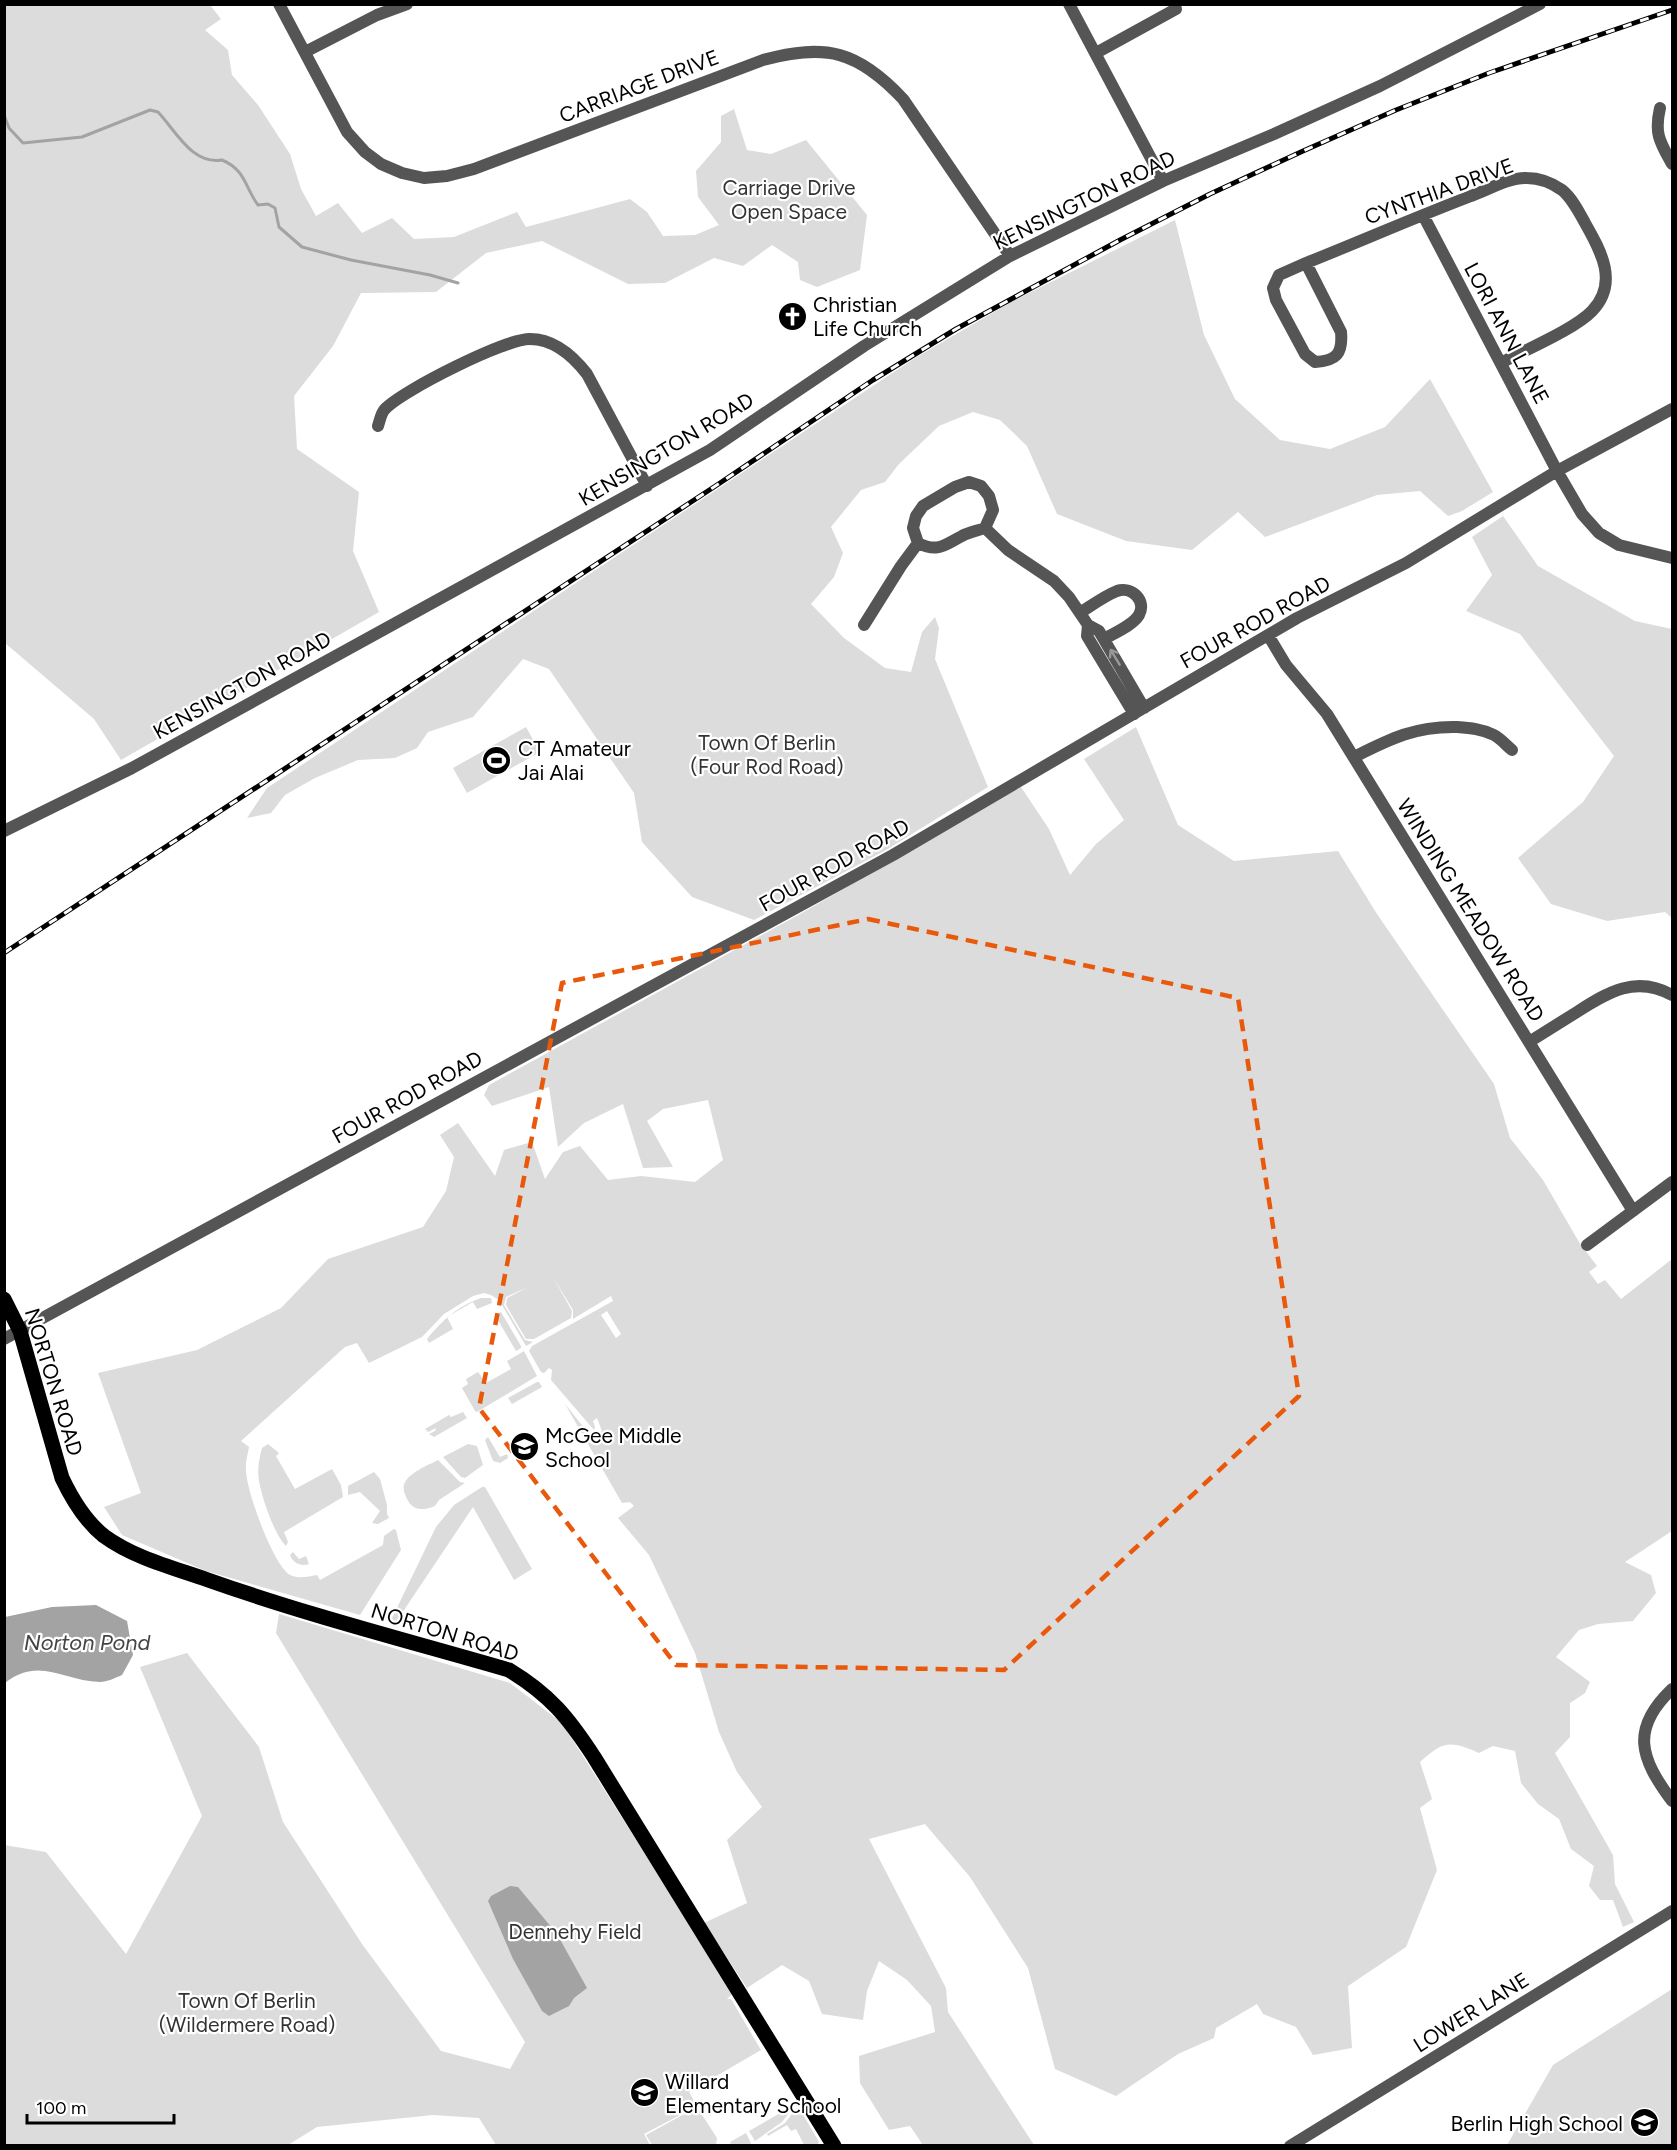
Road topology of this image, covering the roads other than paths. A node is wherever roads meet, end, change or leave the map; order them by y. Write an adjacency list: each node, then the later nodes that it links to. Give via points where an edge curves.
1 (279, 4): 6 (street, CARRIAGE DRIVE)
2 (407, 4): 6 (street)
3 (1069, 4): 7 (street)
4 (1540, 4): 10 (street, KENSINGTON ROAD, via 1371,90)
5 (1176, 9): 7 (street)
6 (305, 52): 12 (street, CARRIAGE DRIVE, via 347,132 365,152 402,173 424,177 474,169 771,58 816,51 840,54 884,78 903,99)
7 (1096, 53): 10 (street)
8 (1660, 108): 9 (street, via 1656,126)
9 (1672, 164)
10 (1163, 181): 12 (street, KENSINGTON ROAD)
11 (1423, 214): 13 (street, CYNTHIA DRIVE); 14 (street, LORI ANN LANE); 14 (street, CYNTHIA DRIVE, via 1510,181 1545,181 1563,190 1597,244 1606,276 1593,310)
12 (1010, 256): 18 (street, KENSINGTON ROAD, via 864,346 710,450)
13 (1306, 264): 13 (street, CYNTHIA DRIVE, via 1279,275 1273,288 1305,354 1315,362 1326,362 1338,355 1341,332)
14 (1501, 363): 17 (street, LORI ANN LANE)
15 (1672, 409): 17 (street, FOUR ROD ROAD)
16 (378, 426): 18 (street, via 382,411 398,398 496,347 531,339 547,342 575,359 587,374)
17 (1557, 471): 21 (street, LORI ANN LANE, via 1582,514 1599,533 1619,545); 25 (street, FOUR ROD ROAD, via 1406,563)
18 (647, 486): 30 (street, KENSINGTON ROAD, via 132,768)
19 (985, 528): 20 (street, via 942,548); 20 (street, via 993,510 989,496 981,486 969,482 923,506 913,528); 22 (street, via 1008,550 1054,581)
20 (918, 543): 23 (street)
21 (1672, 558)
22 (1080, 613): 24 (street); 26 (street, via 1118,590 1137,595 1141,604 1139,615)
23 (864, 625)
24 (1088, 625): 26 (street); 27 (street, via 1087,636)
25 (1268, 635): 27 (street, FOUR ROD ROAD); 29 (street, WINDING MEADOW ROAD)
26 (1104, 639): 27 (street, one-way to 26)
27 (1139, 711): 37 (street, FOUR ROD ROAD, via 893,855)
28 (1512, 750): 29 (street, via 1496,736 1475,728 1444,727 1419,729 1392,738)
29 (1354, 757): 32 (street, WINDING MEADOW ROAD)
30 (4, 831)
31 (1672, 995): 32 (street, via 1641,986 1623,988)
32 (1529, 1042): 34 (street, WINDING MEADOW ROAD)
33 (1672, 1182): 34 (street)
34 (1633, 1211): 35 (street)
35 (1587, 1245)
36 (4, 1299): 37 (main road, NORTON ROAD)
37 (20, 1331): 38 (street, FOUR ROD ROAD); 42 (main road, NORTON ROAD, via 62,1478 72,1499 104,1535 135,1553 245,1593 509,1670 557,1706 571,1721)
38 (4, 1338)
39 (1672, 1689): 40 (street, via 1657,1703 1645,1726 1644,1746 1652,1769)
40 (1672, 1802)
41 (1672, 1911): 43 (street, LOWER LANE)
42 (834, 2145)
43 (1290, 2145)

